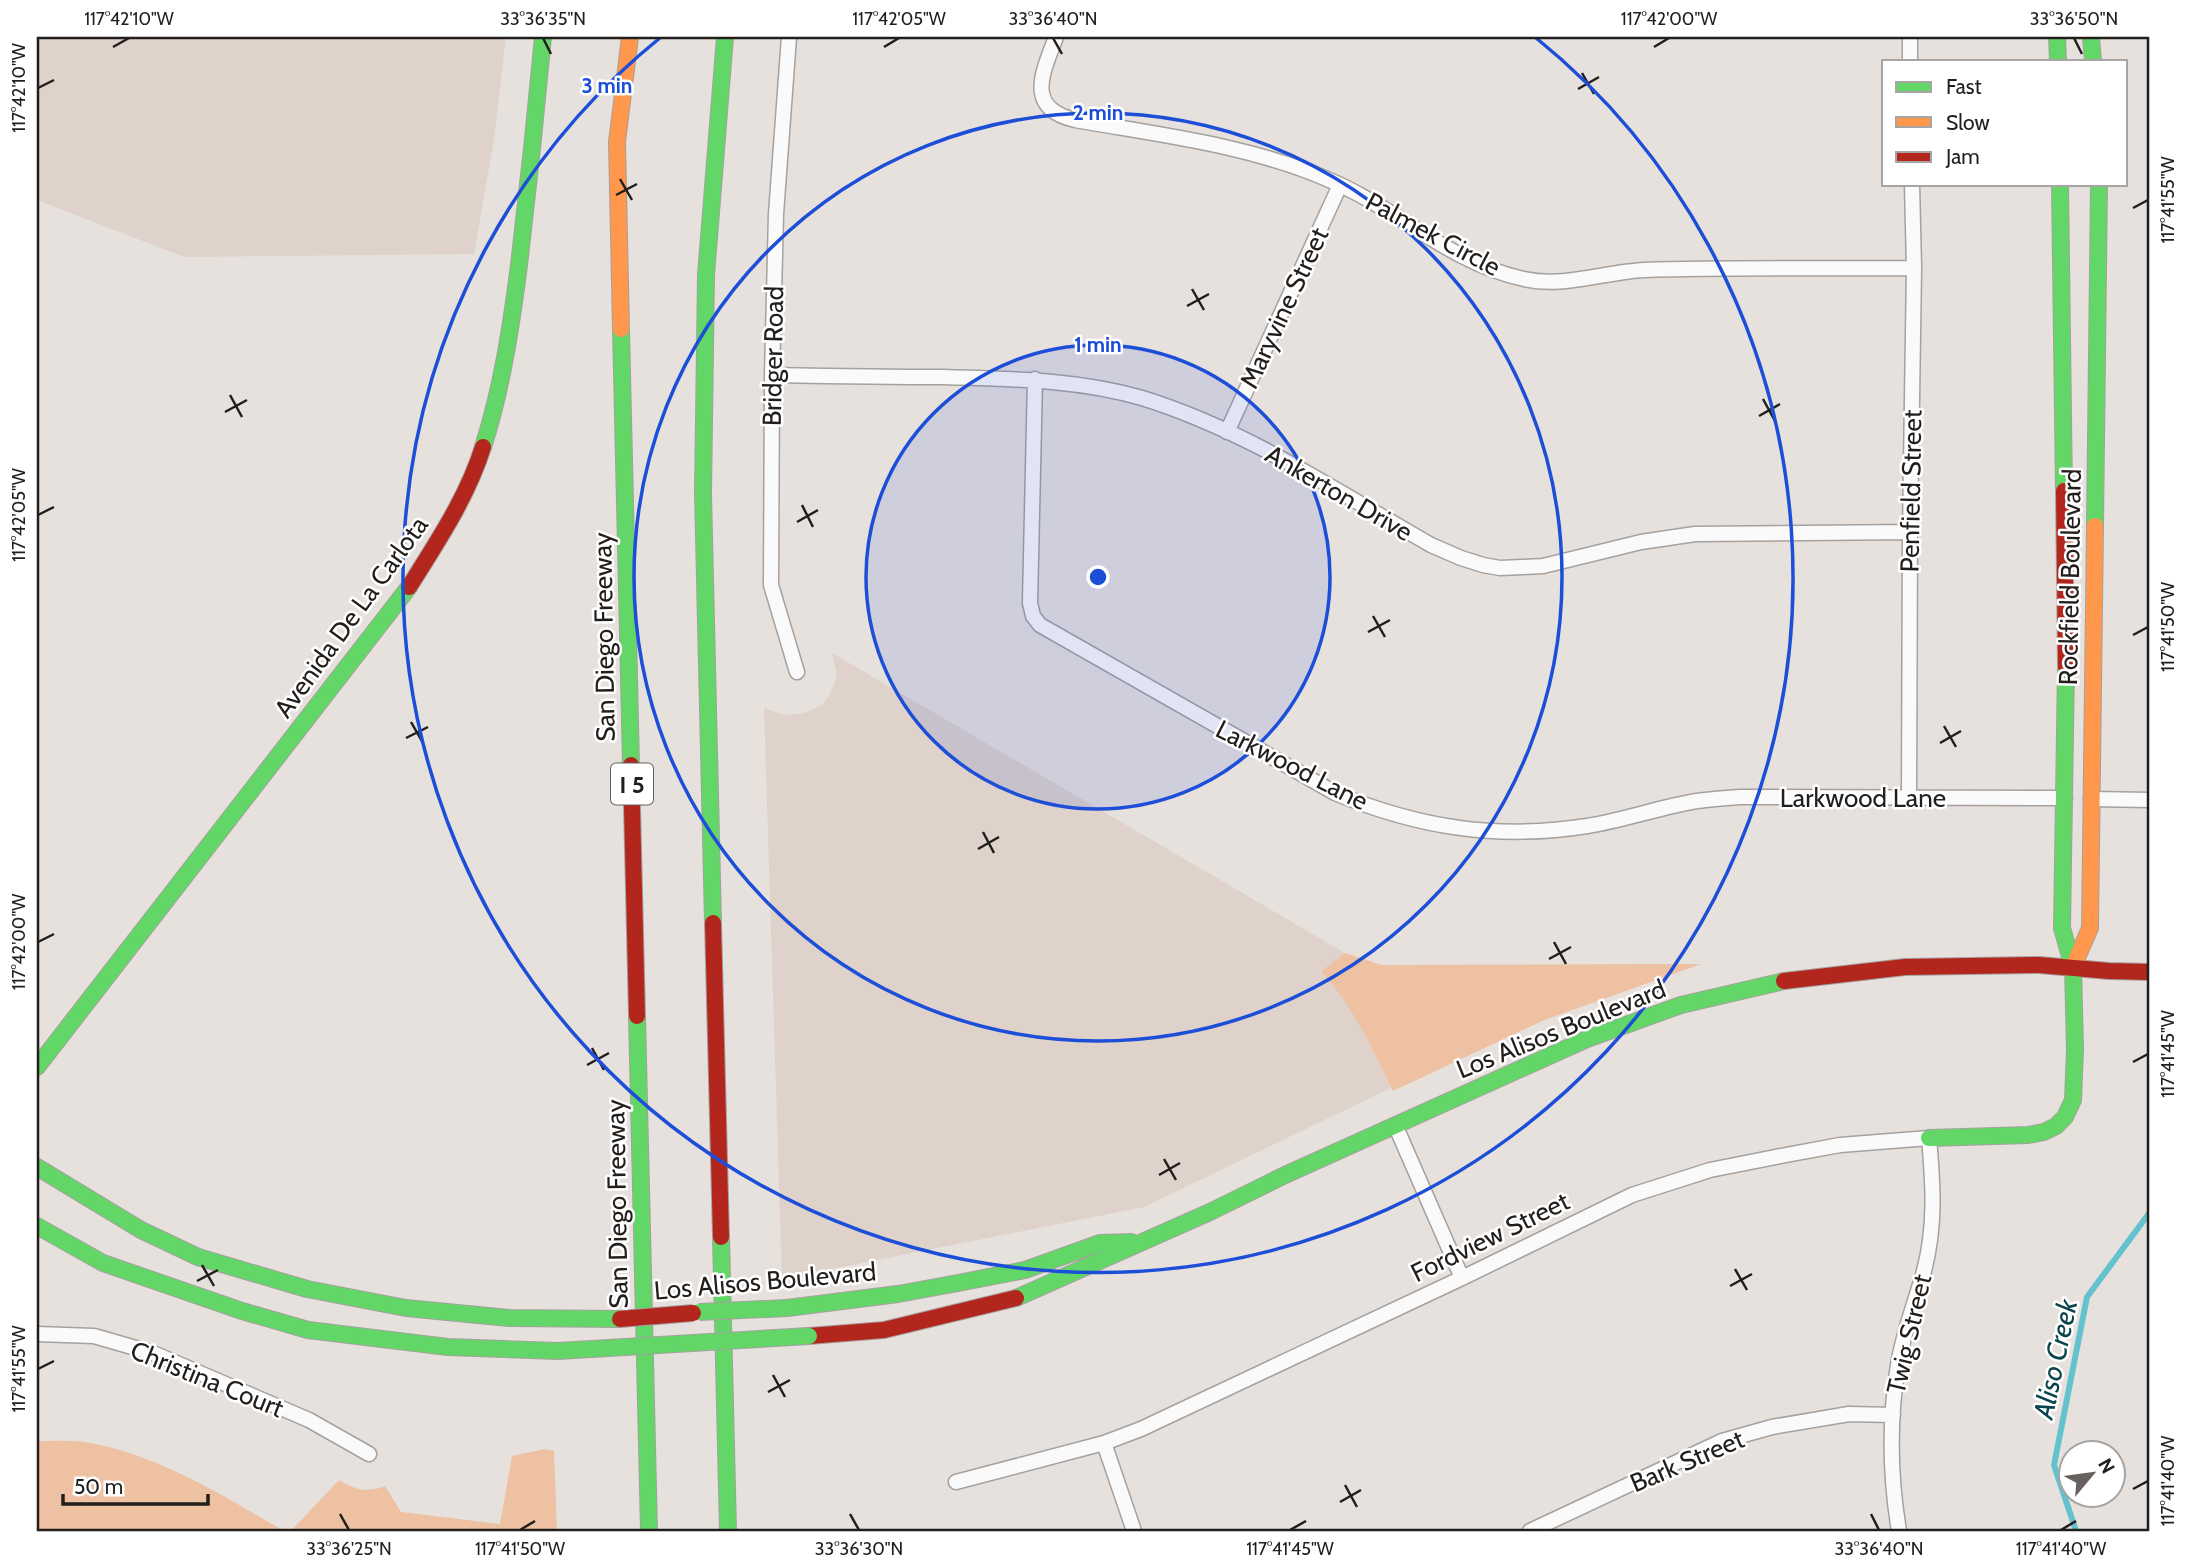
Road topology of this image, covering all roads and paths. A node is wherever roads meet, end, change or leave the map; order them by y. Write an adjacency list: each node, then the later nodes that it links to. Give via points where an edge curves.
1 (542, 37): 28 (main road, Avenida De La Carlota, via 509,339 475,473 408,589)
2 (630, 37): 41 (main road, San Diego Freeway / I 5, via 617,142)
3 (725, 37): 42 (main road, via 706,275 703,494)
4 (789, 37): 17 (street, Bridger Road, via 776,214)
5 (1056, 37): 12 (street, Palmek Circle, via 1042,74 1041,94 1057,114 1243,152)
6 (1910, 37): 9 (street)
7 (2057, 37): 10 (main road)
8 (2091, 37): 11 (main road)
9 (1910, 60)
10 (2058, 60)
11 (2093, 60)
12 (1340, 185): 16 (street, Palmek Circle, via 1458,254 1534,282 1642,270); 19 (street, Maryvine Street)
13 (1912, 186): 16 (street, Penfield Street)
14 (2060, 186): 22 (main road, Rockfield Boulevard)
15 (2099, 186): 24 (main road, Rockfield Boulevard)
16 (1914, 268): 20 (street, Penfield Street)
17 (772, 375): 18 (street, Ankerton Drive); 21 (street, Bridger Road, via 771,585)
18 (1035, 379): 19 (street, Ankerton Drive, via 1143,399); 23 (street, Larkwood Lane, via 1033,616 1040,625 1335,793 1422,822 1517,832 1587,826 1698,801 1740,797)
19 (1227, 432): 20 (street, Ankerton Drive, via 1432,545 1500,568 1543,565 1695,534)
20 (1910, 532): 23 (street, Penfield Street)
21 (797, 672)
22 (2065, 798): 23 (street, Larkwood Lane); 26 (main road, Rockfield Boulevard, via 2062,928)
23 (1909, 799)
24 (2091, 799): 25 (street); 26 (main road, Rockfield Boulevard, via 2090,928)
25 (2150, 800)
26 (2073, 967): 27 (main road, Los Alisos Boulevard); 29 (main road, Rockfield Boulevard, via 2074,1093); 30 (main road, Los Alisos Boulevard, via 1905,967 1785,981 1681,1005 1551,1055)
27 (2150, 972)
28 (37, 1067)
29 (2065, 1118): 31 (main road, Fordview Street, via 2044,1132 2028,1135)
30 (1396, 1127): 34 (main road, Los Alisos Boulevard); 35 (street)
31 (1929, 1138): 35 (street, Fordview Street, via 1840,1145 1710,1170 1632,1195); 37 (street, Twig Street, via 1934,1200 1931,1236 1898,1362)
32 (37, 1167): 34 (main road, Los Alisos Boulevard, bridge, via 141,1230 198,1257 307,1289 406,1308 509,1318 620,1319 787,1308 958,1283 1025,1270 1100,1243)
33 (37, 1226): 34 (main road, Los Alisos Boulevard, bridge, via 103,1263 308,1330 448,1348 558,1351 884,1330 1016,1298)
34 (1143, 1241)
35 (1462, 1278): 38 (street, Fordview Street)
36 (37, 1334): 39 (street, Christina Court, via 93,1336 153,1353 309,1420)
37 (1893, 1416): 44 (street, Bark Street, via 1849,1415 1772,1427 1722,1441); 45 (street, Twig Street)
38 (1104, 1443): 40 (street, Fordview Street); 43 (street)
39 (369, 1454)
40 (956, 1482)
41 (649, 1531)
42 (728, 1531)
43 (1134, 1531)
44 (1530, 1531)
45 (1899, 1531)

